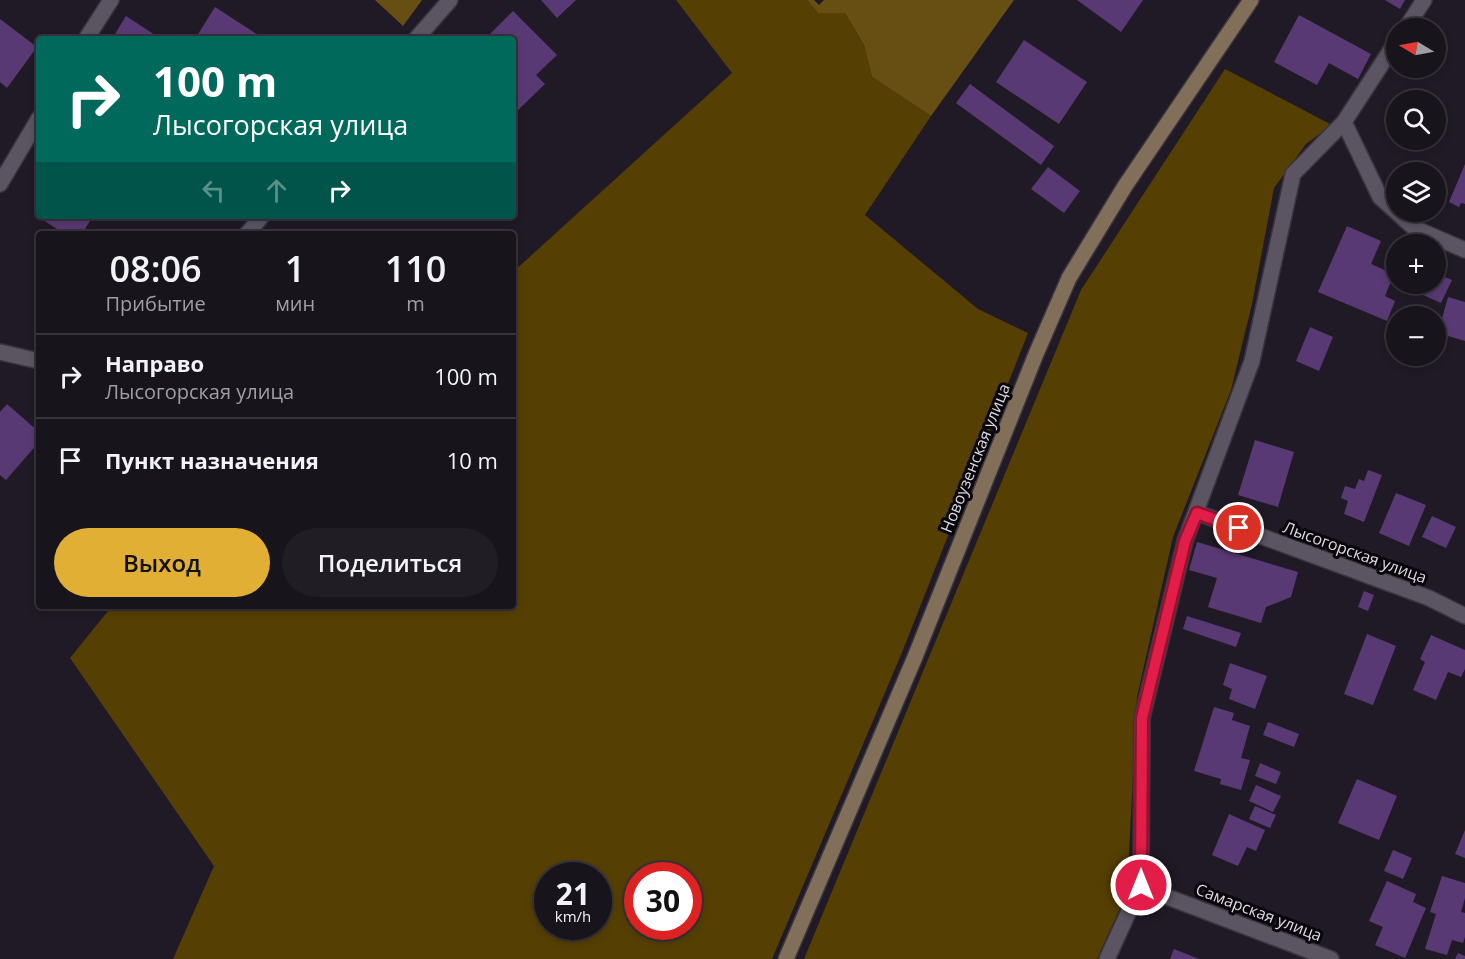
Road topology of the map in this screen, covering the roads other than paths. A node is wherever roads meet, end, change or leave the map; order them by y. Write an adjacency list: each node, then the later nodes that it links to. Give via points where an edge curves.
1 (111, 0): 6 (street)
2 (450, 0): 7 (street)
3 (1251, 0): 20 (main road, Новоузенская улица, via 1125,186 1070,278)
4 (1424, 0): 5 (street)
5 (1412, 18)
6 (88, 36)
7 (419, 36)
8 (1386, 57): 9 (street)
9 (1344, 122): 14 (street, via 1380,197 1414,228); 17 (street, via 1293,174 1252,361)
10 (36, 123): 11 (street)
11 (0, 184)
12 (260, 219): 13 (street)
13 (250, 231)
14 (1465, 250)
15 (0, 352): 16 (street)
16 (36, 360)
17 (1197, 513): 18 (street, Лысогорская улица, via 1430,598); 19 (street, via 1185,541 1142,718)
18 (1465, 616)
19 (1141, 885): 21 (street); 22 (street, Самарская улица)
20 (786, 959)
21 (1107, 959)
22 (1331, 959)

